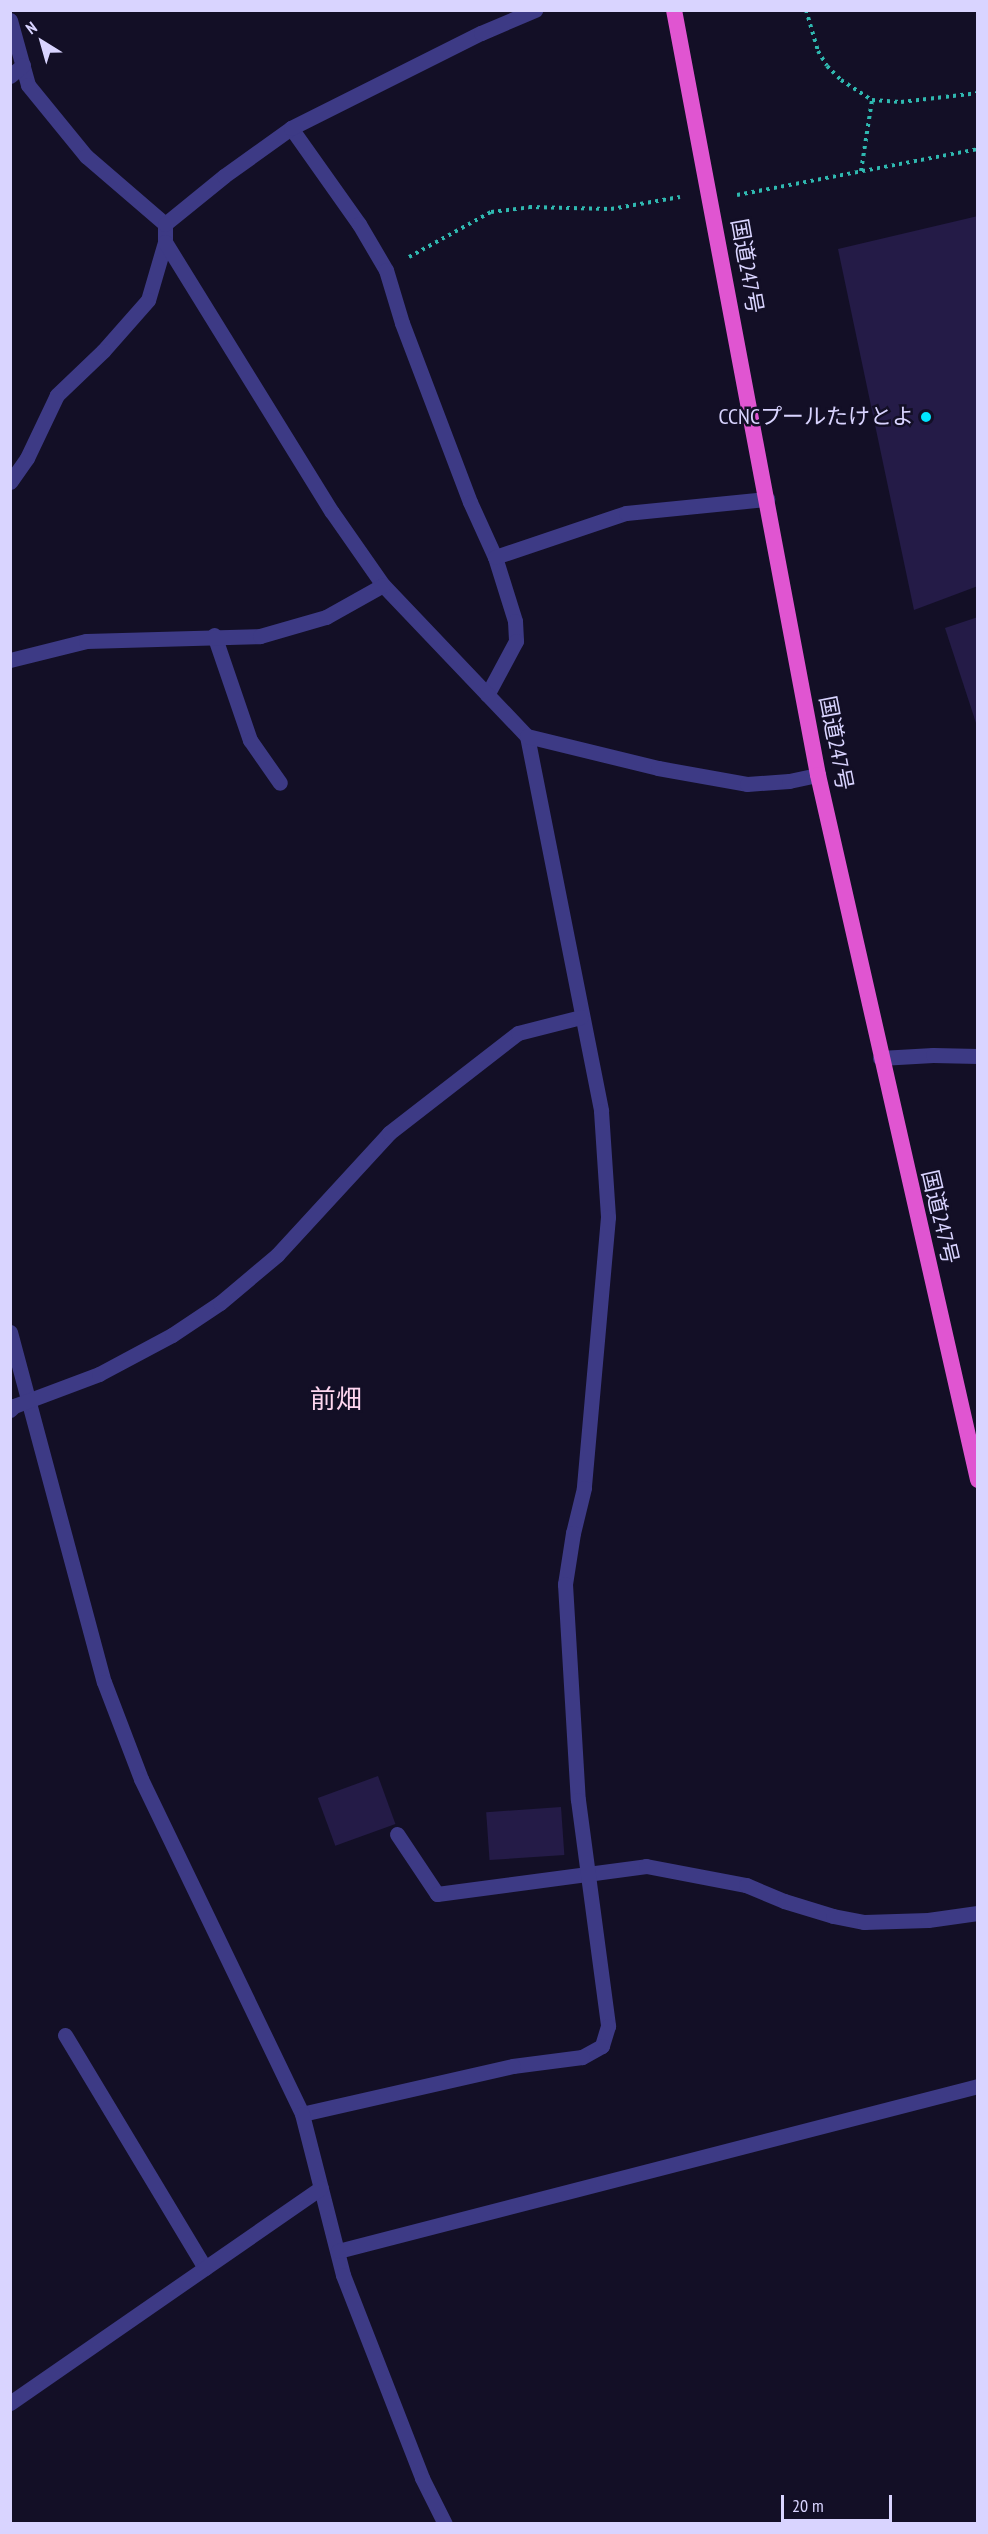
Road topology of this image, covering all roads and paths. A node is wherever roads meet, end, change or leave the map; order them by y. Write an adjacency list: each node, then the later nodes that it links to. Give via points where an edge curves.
1 (536, 10): 8 (street, via 481,33)
2 (674, 10): 12 (highway, 国道247号)
3 (806, 10): 7 (path, via 818,51 827,66)
4 (10, 20): 5 (street)
5 (16, 70): 13 (street, via 86,156)
6 (978, 93): 7 (path, via 901,102)
7 (872, 100): 10 (path)
8 (291, 128): 13 (street); 15 (street, via 359,224)
9 (978, 149): 10 (path)
10 (861, 171): 12 (path)
11 (680, 197): 15 (path, via 611,209 529,207 490,212)
12 (712, 200): 17 (highway, 国道247号)
13 (165, 224): 14 (street)
14 (165, 242): 16 (street, via 148,300 57,396 27,458); 19 (street, via 332,512)
15 (386, 270): 18 (street, via 402,323)
16 (10, 482)
17 (766, 499): 18 (street, via 626,513); 24 (highway, 国道247号)
18 (495, 557): 22 (street, via 515,621 516,641)
19 (383, 585): 20 (street, via 326,617 260,636); 22 (street)
20 (214, 635): 21 (street, via 86,641); 25 (street, via 250,740)
21 (10, 660)
22 (488, 695): 23 (street)
23 (527, 736): 24 (street, via 747,784 789,782); 26 (street)
24 (818, 775): 28 (highway, 国道247号)
25 (280, 783)
26 (581, 1017): 30 (street, via 518,1033 389,1133 277,1256 220,1303 172,1335 99,1374); 34 (street, via 601,1111 608,1217 584,1488 565,1584 578,1800)
27 (978, 1056): 28 (street)
28 (880, 1058): 32 (highway, 国道247号)
29 (10, 1332): 30 (street)
30 (27, 1401): 31 (street); 38 (street, via 94,1652 112,1704 141,1779)
31 (10, 1410)
32 (978, 1480)
33 (396, 1834): 34 (street, via 437,1894)
34 (588, 1874): 35 (street, via 646,1866 746,1885 784,1901 864,1922 928,1920); 38 (street, via 608,2026 602,2046 582,2057 513,2066)
35 (978, 1913)
36 (65, 2035): 41 (street)
37 (978, 2086): 40 (street)
38 (302, 2114): 39 (street)
39 (321, 2188): 40 (street); 41 (street)
40 (338, 2251): 43 (street, via 343,2275 422,2478)
41 (205, 2268): 42 (street)
42 (10, 2403)
43 (445, 2523)

